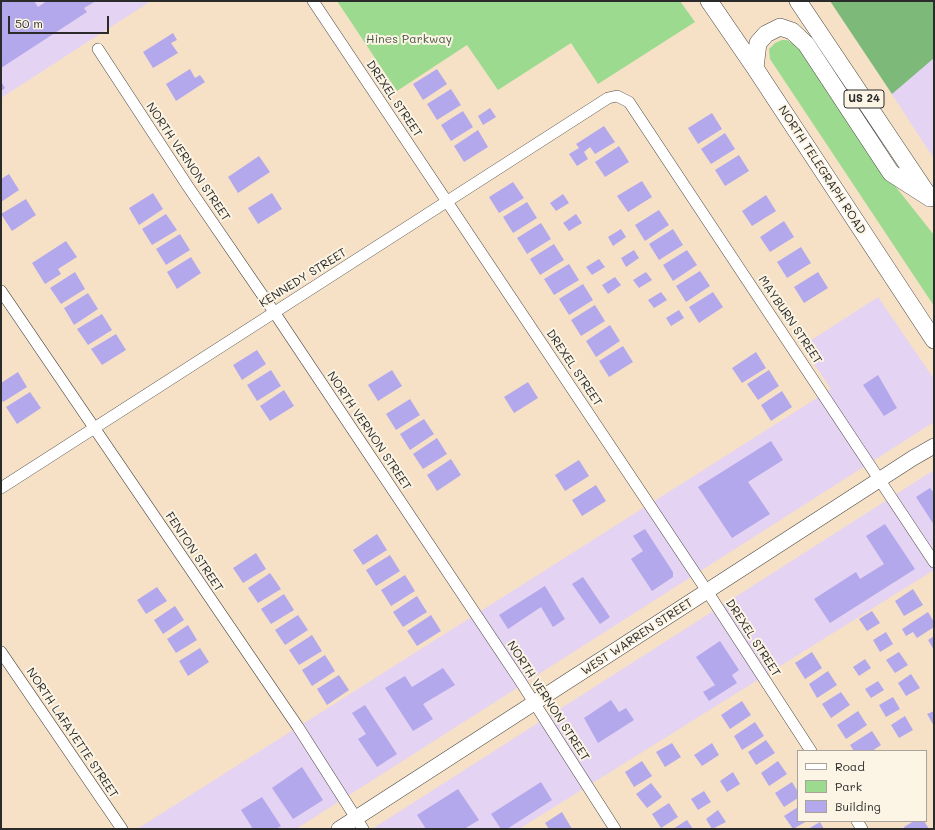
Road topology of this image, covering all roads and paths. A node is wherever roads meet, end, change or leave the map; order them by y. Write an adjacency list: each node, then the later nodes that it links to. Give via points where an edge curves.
1 (313, 1): 8 (street, DREXEL STREET)
2 (709, 1): 5 (main road, NORTH TELEGRAPH ROAD)
3 (798, 1): 7 (main road, US 24)
4 (98, 49): 10 (street, NORTH VERNON STREET)
5 (755, 68): 7 (main road, via 758,44 766,34 780,27 792,31 806,44 891,173); 11 (main road, NORTH TELEGRAPH ROAD)
6 (621, 98): 8 (street, KENNEDY STREET, via 608,98); 14 (street, MAYBURN STREET, via 630,102)
7 (932, 201)
8 (447, 202): 10 (street, KENNEDY STREET); 17 (street, DREXEL STREET)
9 (1, 291): 12 (street, FENTON STREET)
10 (274, 312): 12 (street, KENNEDY STREET); 19 (street, NORTH VERNON STREET)
11 (934, 340)
12 (94, 428): 15 (street, KENNEDY STREET); 21 (street, FENTON STREET, via 294,721)
13 (934, 446): 14 (main road, WEST WARREN STREET)
14 (881, 480): 16 (street, MAYBURN STREET); 17 (main road, WEST WARREN STREET)
15 (1, 488)
16 (934, 562)
17 (707, 591): 19 (main road, WEST WARREN STREET); 20 (street, DREXEL STREET)
18 (1, 652): 22 (street, NORTH LAFAYETTE STREET)
19 (534, 704): 21 (main road, WEST WARREN STREET); 24 (street, NORTH VERNON STREET)
20 (810, 750)
21 (359, 824): 23 (main road, WEST WARREN STREET)
22 (122, 829)
23 (340, 829)
24 (615, 829)

